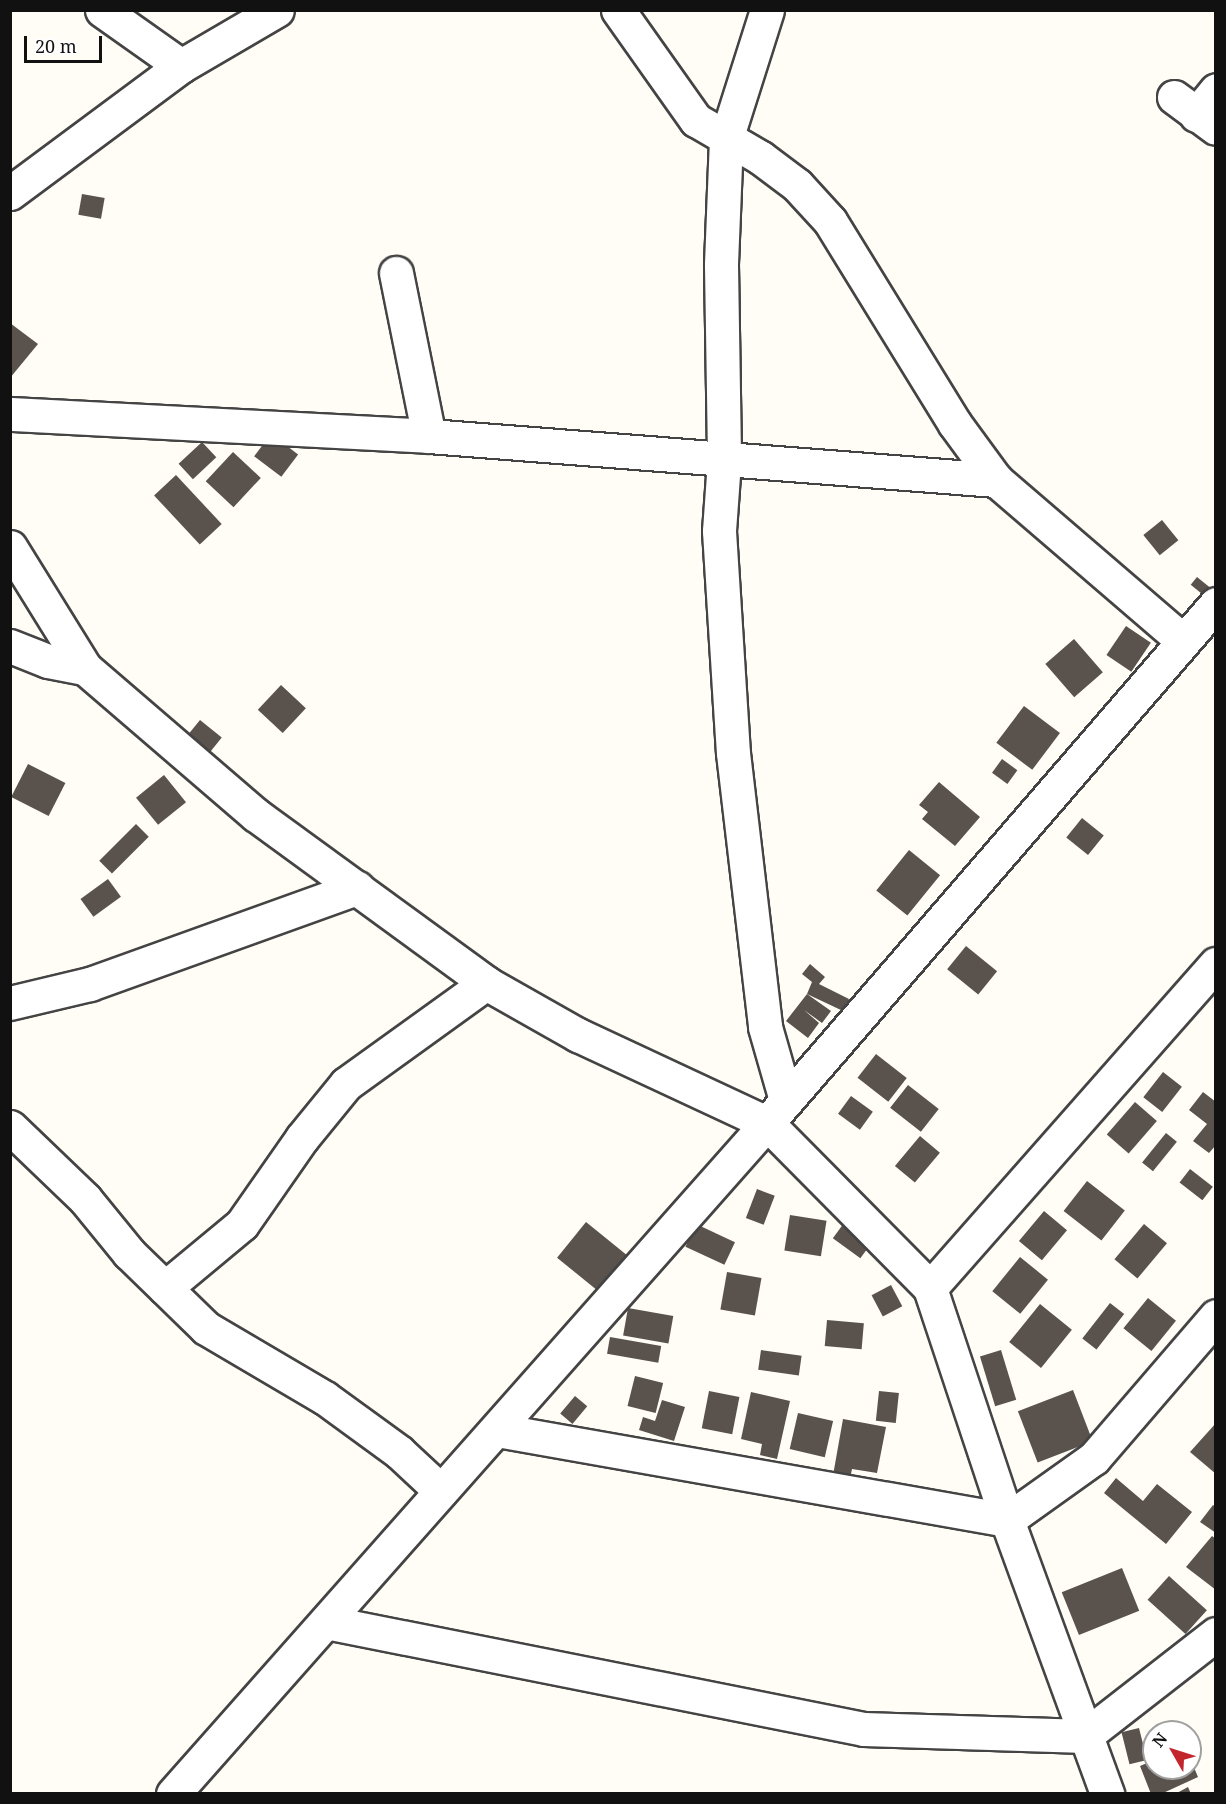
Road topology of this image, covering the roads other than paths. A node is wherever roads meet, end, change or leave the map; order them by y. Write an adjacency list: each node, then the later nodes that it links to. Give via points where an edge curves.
1 (102, 10): 5 (street)
2 (278, 10): 5 (street)
3 (618, 10): 6 (street, via 696,120)
4 (767, 10): 6 (street)
5 (181, 66): 7 (street)
6 (726, 139): 11 (street, via 722,265); 12 (street, via 797,185 830,221 955,424)
7 (10, 194)
8 (396, 273): 10 (street)
9 (10, 414): 10 (street)
10 (429, 436): 11 (street)
11 (724, 461): 12 (street); 22 (street, via 719,531 733,753)
12 (996, 480): 15 (street)
13 (10, 547): 17 (street)
14 (1215, 604): 15 (street)
15 (1183, 641): 22 (street)
16 (10, 646): 17 (street, via 48,661)
17 (86, 668): 18 (street, via 256,815)
18 (357, 888): 20 (street); 21 (street, via 90,984)
19 (1215, 964): 24 (street)
20 (486, 983): 22 (street, via 578,1035); 25 (street, via 346,1084 302,1138 242,1224)
21 (10, 1003)
22 (777, 1112): 24 (street); 27 (street)
23 (10, 1127): 25 (street, via 85,1199)
24 (930, 1287): 29 (street)
25 (165, 1288): 28 (street, via 206,1328 326,1398 399,1452)
26 (1215, 1316): 29 (street, via 1094,1458)
27 (497, 1430): 28 (street); 29 (street)
28 (441, 1491): 30 (street)
29 (1007, 1520): 32 (street)
30 (326, 1622): 32 (street, via 864,1729); 33 (street)
31 (1215, 1634): 32 (street)
32 (1085, 1736): 34 (street)
33 (173, 1794)
34 (1107, 1794)

